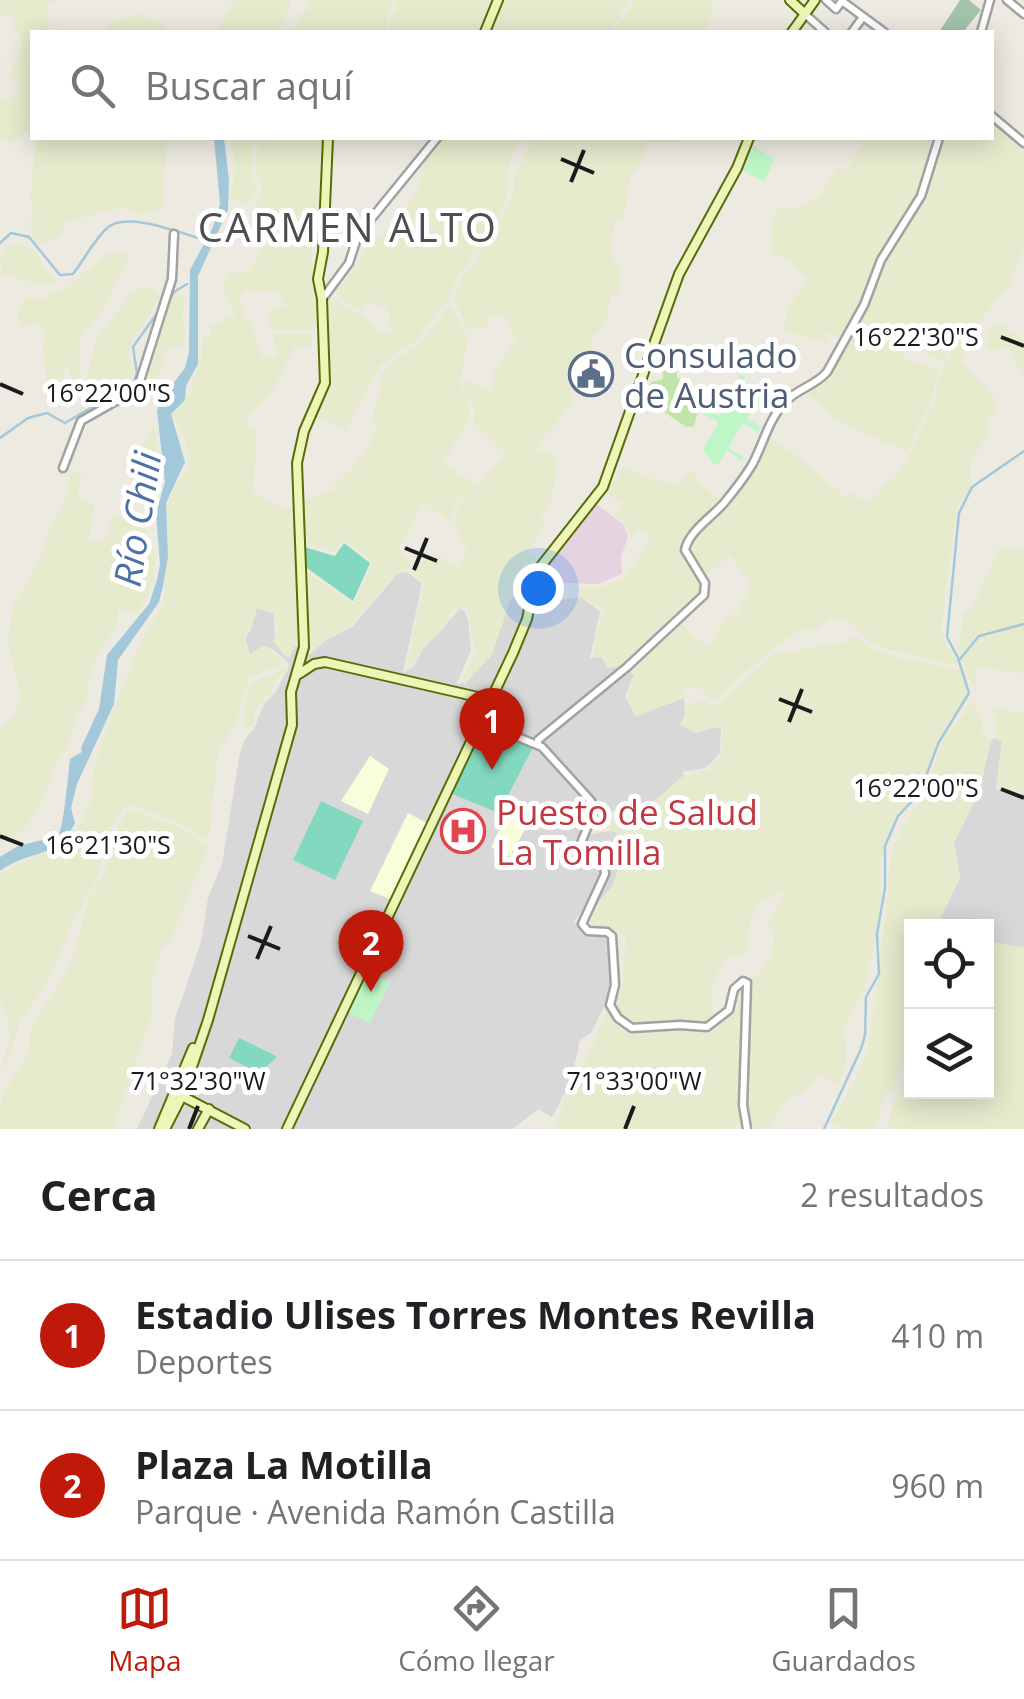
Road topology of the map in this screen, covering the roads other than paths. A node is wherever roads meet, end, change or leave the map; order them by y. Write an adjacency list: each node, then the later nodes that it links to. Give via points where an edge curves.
1 (498, 0): 11 (main road)
2 (790, 0): 8 (main road)
3 (815, 0): 8 (main road)
4 (826, 0): 7 (street)
5 (990, 0): 16 (street)
6 (1007, 0): 9 (street)
7 (839, 5): 10 (street)
8 (805, 14): 12 (main road); 13 (street)
9 (1024, 14)
10 (863, 17): 14 (street); 15 (street)
11 (487, 30)
12 (793, 30)
13 (823, 30)
14 (853, 30)
15 (881, 30)
16 (980, 30)
17 (994, 118): 22 (street)
18 (328, 140): 24 (main road)
19 (435, 140): 24 (street)
20 (747, 140): 27 (main road, via 679,274 603,486 542,566 524,630)
21 (938, 140): 29 (street, via 921,196 881,260 827,372 783,404 752,465 687,541 704,595)
22 (1024, 143)
23 (174, 234): 25 (street, via 172,280 139,384 81,421)
24 (324, 288): 26 (main road, via 325,387 304,431 296,470)
25 (63, 468)
26 (301, 669): 27 (main road, via 329,662); 30 (main road, via 291,692 292,726 240,912)
27 (491, 700): 28 (main road)
28 (481, 722): 29 (street); 36 (main road)
29 (538, 746): 37 (street, via 593,809 581,844 603,856 606,869 582,924 614,939 611,1010 632,1028 707,1027 729,1010 736,986 746,982)
30 (179, 1094): 31 (main road); 33 (main road)
31 (209, 1109): 32 (main road); 34 (main road)
32 (233, 1126): 35 (main road)
33 (162, 1129)
34 (198, 1129)
35 (245, 1129)
36 (287, 1129)
37 (747, 1129)

